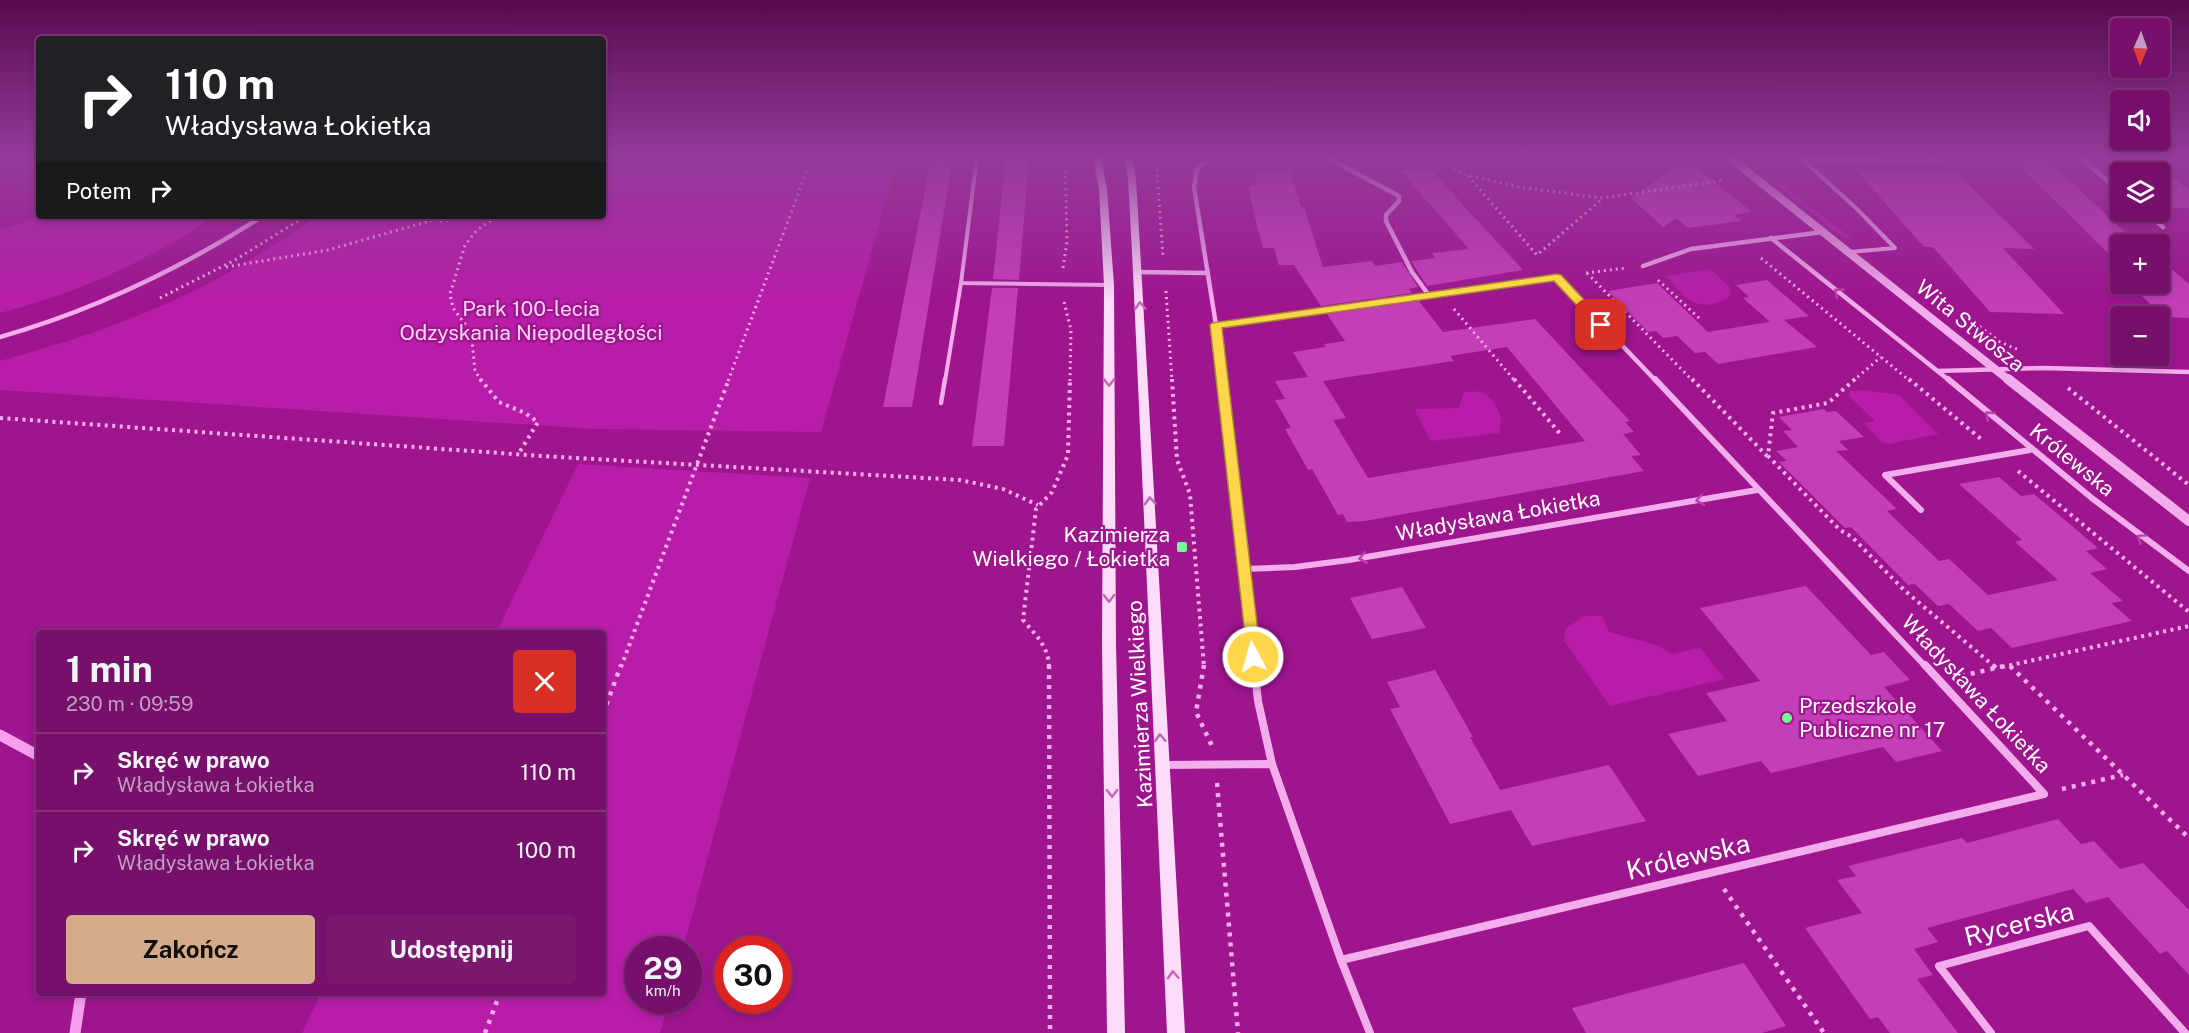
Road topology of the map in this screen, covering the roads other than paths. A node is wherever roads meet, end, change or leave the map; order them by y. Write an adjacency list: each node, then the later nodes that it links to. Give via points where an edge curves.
1 (971, 205): 17 (lane)
2 (1105, 205): 18 (main road, Kazimierza Wielkiego)
3 (1134, 205): 15 (main road, Kazimierza Wielkiego)
4 (1199, 205): 16 (street)
5 (1395, 205): 19 (street, via 1386,221)
6 (1789, 205): 11 (street, Wita Stwosza)
7 (1853, 205): 13 (lane, via 1895,248)
8 (258, 219): 21 (street, via 167,275 99,306)
9 (2157, 222): 10 (street)
10 (2163, 227)
11 (1823, 232): 12 (street); 13 (street, Wita Stwosza)
12 (1771, 238): 14 (street, via 1683,250); 23 (street, Królewska, one-way to 12)
13 (1849, 252): 22 (street, Wita Stwosza)
14 (1643, 266)
15 (1138, 273): 16 (street); 33 (main road, Kazimierza Wielkiego, one-way to 15)
16 (1208, 273): 20 (street)
17 (961, 284): 18 (lane); 25 (lane)
18 (1109, 285): 36 (main road, Kazimierza Wielkiego, one-way to 36, via 1109,645)
19 (1428, 294): 20 (street); 27 (street, Władysława Łokietka, via 1557,277)
20 (1216, 325): 30 (street)
21 (0, 337)
22 (1993, 368): 23 (street); 24 (street); 29 (street, Wita Stwosza)
23 (1938, 371): 26 (street, Królewska, one-way to 23)
24 (2189, 372)
25 (941, 404)
26 (2030, 450): 28 (street, via 1885,475); 31 (street, Królewska, one-way to 26, via 2131,531)
27 (1757, 490): 30 (street, Władysława Łokietka, one-way to 30, via 1349,560); 34 (street, Władysława Łokietka)
28 (1921, 510)
29 (2189, 521)
30 (1244, 569): 32 (street, via 1258,702)
31 (2189, 571)
32 (1272, 764): 33 (street); 35 (street)
33 (1161, 765): 37 (main road, Kazimierza Wielkiego, one-way to 33)
34 (2044, 794): 35 (street, Królewska)
35 (1341, 960): 38 (street)
36 (1116, 1033)
37 (1176, 1033)
38 (1370, 1033)
39 (1991, 1033): 40 (street, Rycerska, via 1939,966 2089,926)
40 (2185, 1033)

